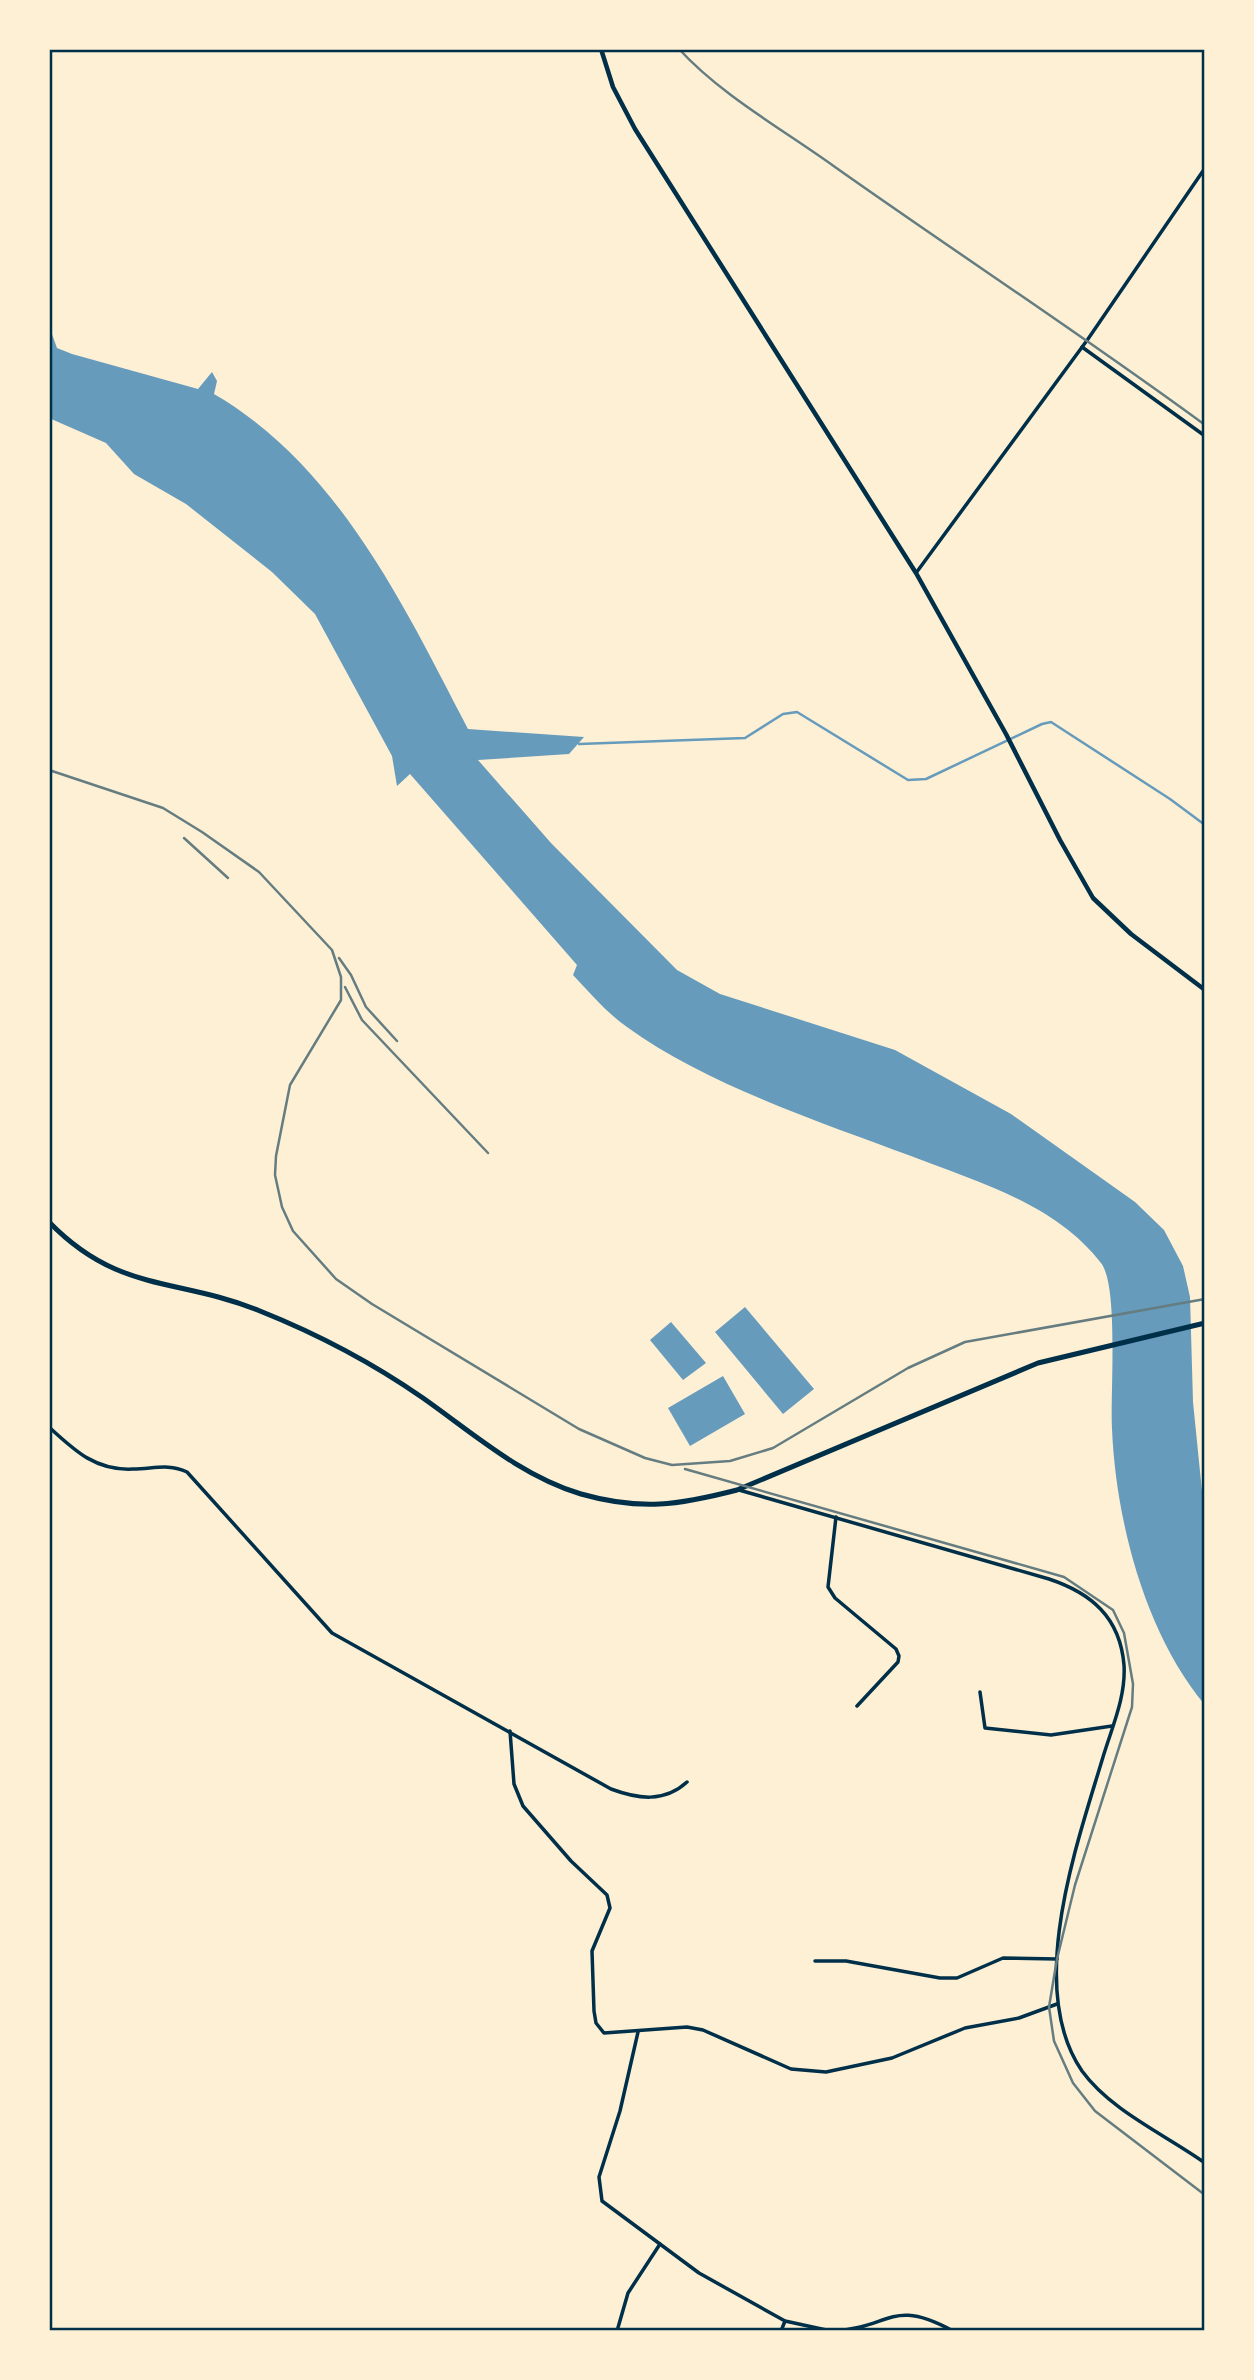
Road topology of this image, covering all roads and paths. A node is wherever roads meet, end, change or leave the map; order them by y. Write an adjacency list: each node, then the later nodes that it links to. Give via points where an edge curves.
1 (601, 49): 5 (street, via 613,87 635,129)
2 (1205, 169): 3 (street)
3 (1082, 347): 4 (street); 5 (street)
4 (1205, 436)
5 (916, 573): 6 (street, via 1093,898 1112,919)
6 (1205, 990)
7 (49, 1222): 10 (main road, via 86,1255 109,1268 240,1304 317,1338 421,1396 511,1461 559,1486 598,1498 665,1506)
8 (1205, 1323): 10 (main road, via 1013,1372)
9 (49, 1427): 15 (street, via 93,1464 133,1469 169,1465 187,1472 332,1633)
10 (737, 1490): 11 (street)
11 (835, 1517): 13 (street, via 828,1587 835,1598 896,1648 899,1656); 14 (street, via 1049,1579 1092,1599 1116,1635 1124,1661 1121,1702)
12 (980, 1692): 14 (street, via 985,1728 1051,1735)
13 (856, 1706)
14 (1112, 1726): 17 (street, via 1079,1838)
15 (510, 1731): 16 (street, via 635,1798 668,1795); 20 (street, via 514,1784 523,1805 607,1895 610,1908 592,1951 596,2023 608,2035)
16 (687, 1782)
17 (1057, 1959): 18 (street, via 1003,1958 957,1978 846,1961); 19 (street)
18 (815, 1961)
19 (1057, 2004): 20 (street, via 1019,2018 965,2028 892,2058 826,2072 791,2069 695,2029); 21 (street, via 1070,2049 1083,2072 1131,2114)
20 (638, 2032): 22 (street, via 599,2177 599,2194 609,2208)
21 (1205, 2163)
22 (660, 2244): 23 (street, via 699,2273); 24 (street, via 628,2293)
23 (785, 2321): 25 (street); 26 (street)
24 (617, 2331)
25 (782, 2331)
26 (832, 2331): 27 (street, via 903,2314 934,2320)
27 (953, 2331)

